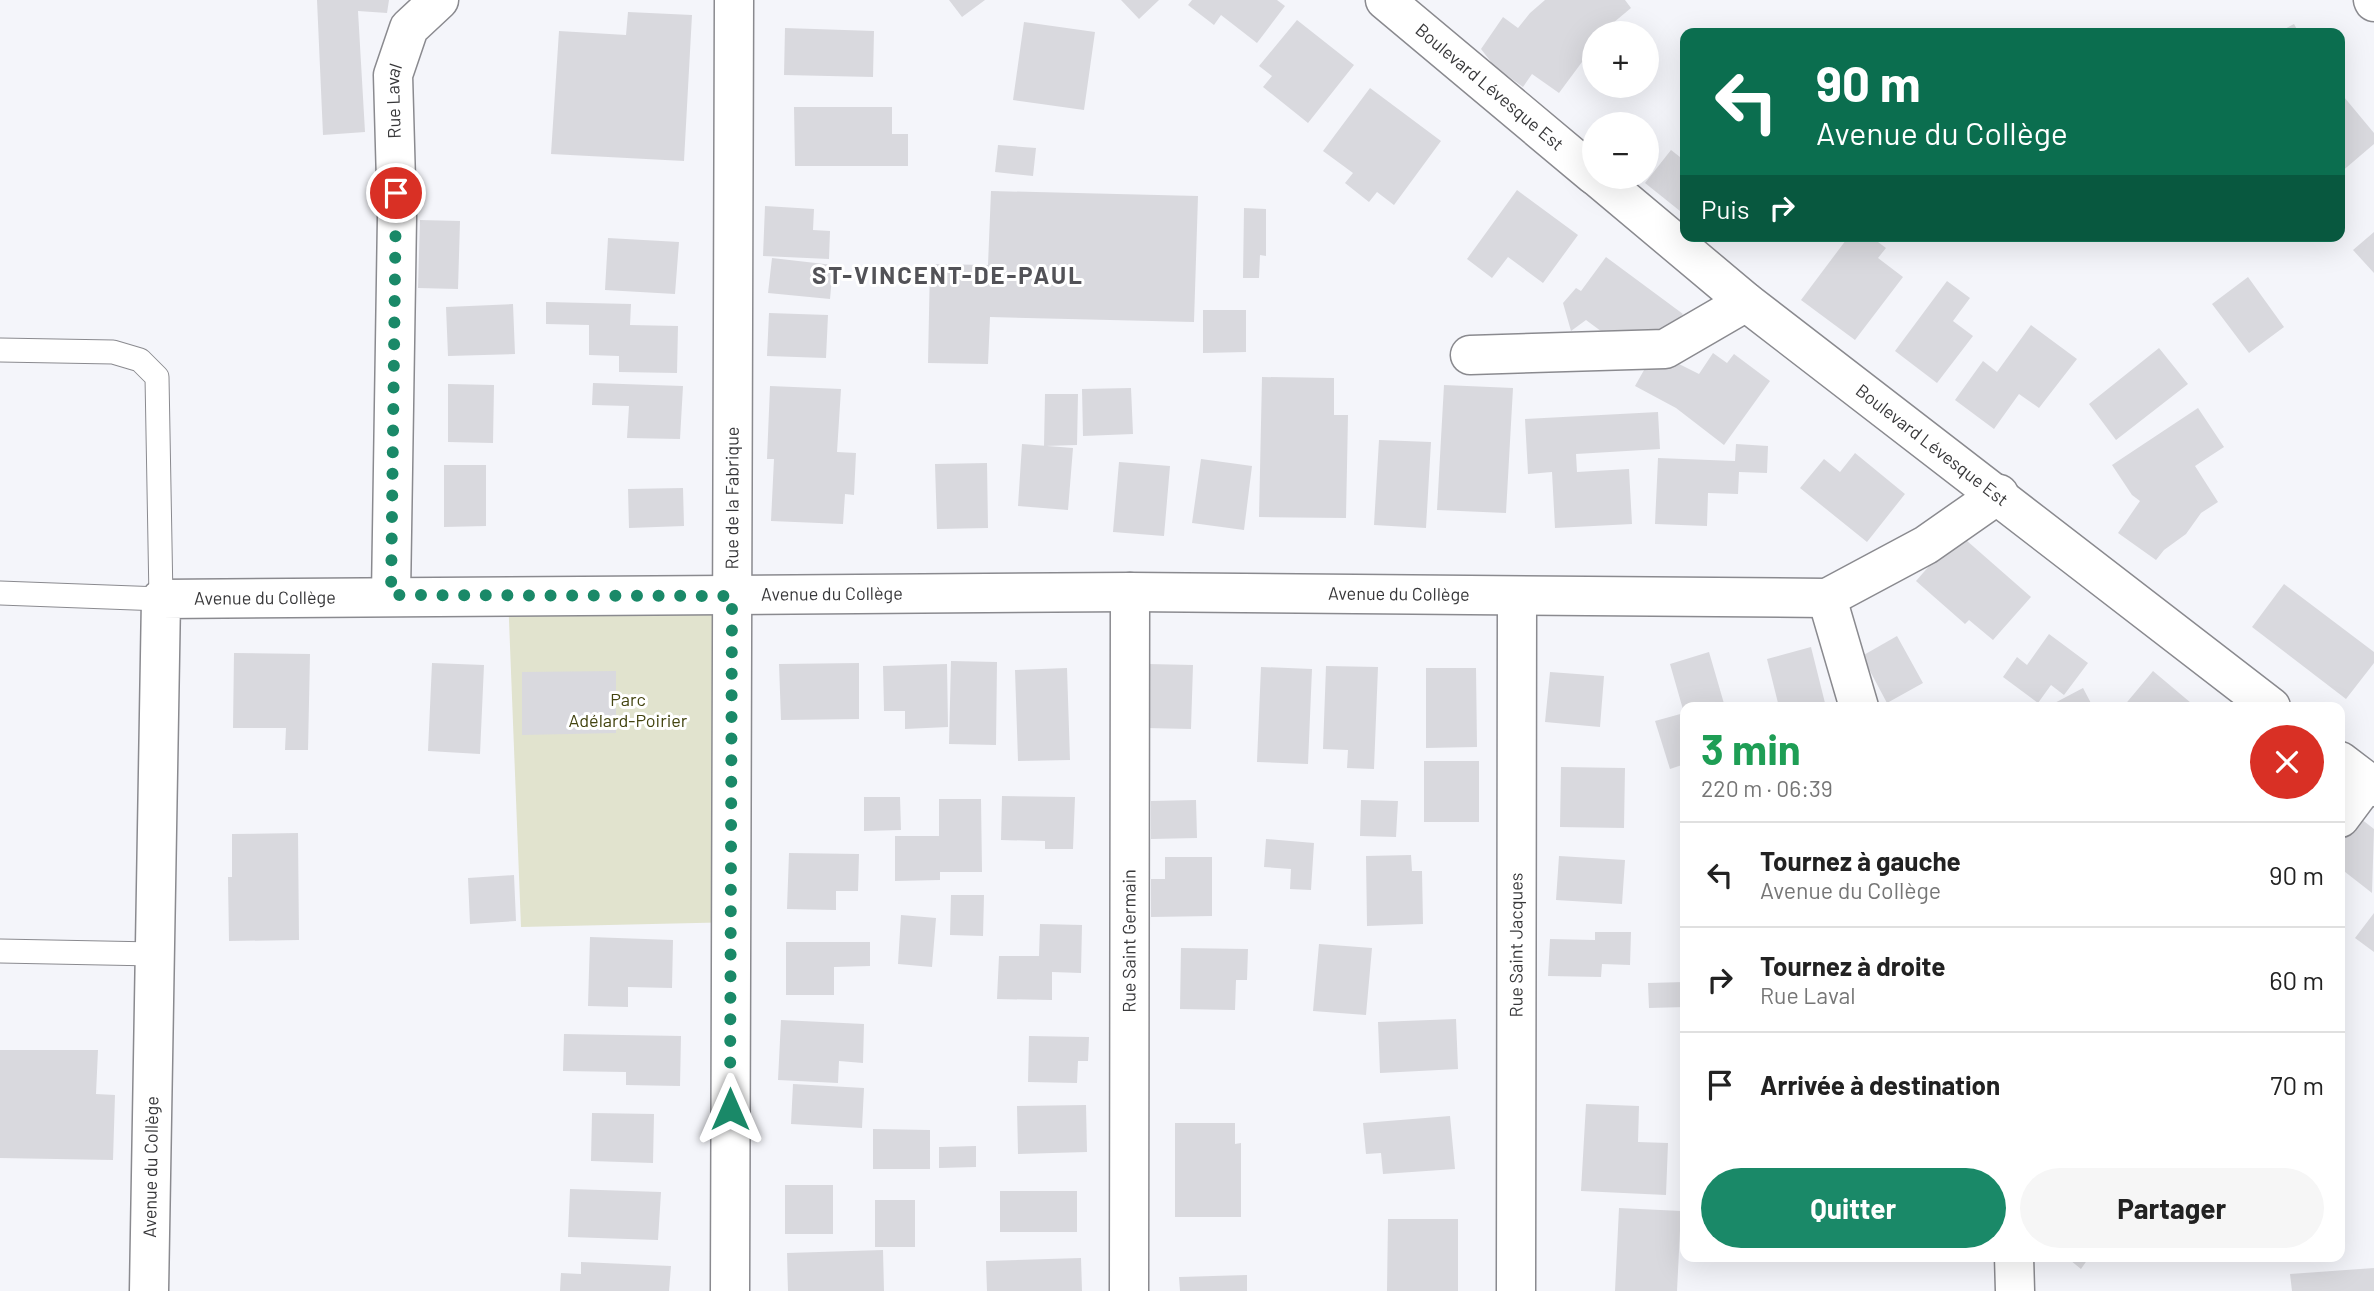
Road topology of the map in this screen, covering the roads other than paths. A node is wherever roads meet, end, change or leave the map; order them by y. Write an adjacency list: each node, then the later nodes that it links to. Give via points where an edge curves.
1 (439, 0): 12 (street, Rue Laval, via 410,28 393,75 397,217)
2 (734, 0): 13 (street, Rue de la Fabrique)
3 (1385, 0): 4 (street, Boulevard Lévesque Est)
4 (1582, 165)
5 (1611, 189): 6 (street, Boulevard Lévesque Est)
6 (1746, 302): 8 (street, via 1665,349); 9 (street, Boulevard Lévesque Est)
7 (0, 350): 16 (lane, via 113,352 140,360 157,377)
8 (1470, 355)
9 (1999, 494): 15 (street, Avenue du Collège, via 1926,545); 18 (street, Boulevard Lévesque Est)
10 (1130, 592): 13 (street, Avenue du Collège); 14 (street, Avenue du Collège); 26 (street, Rue Saint Germain)
11 (0, 593): 16 (lane)
12 (391, 595): 13 (street, Avenue du Collège); 16 (street, Avenue du Collège)
13 (732, 596): 25 (street, Rue de la Fabrique)
14 (1517, 598): 15 (street, Avenue du Collège); 27 (street, Rue Saint Jacques)
15 (1827, 598): 17 (street)
16 (161, 599): 22 (street, Avenue du Collège)
17 (1858, 702)
18 (2265, 702)
19 (2360, 777): 20 (street)
20 (2345, 808)
21 (0, 951): 22 (lane)
22 (154, 954): 24 (street, Avenue du Collège)
23 (2014, 1262): 28 (street)
24 (149, 1291)
25 (730, 1291)
26 (1129, 1291)
27 (1516, 1291)
28 (2015, 1291)

